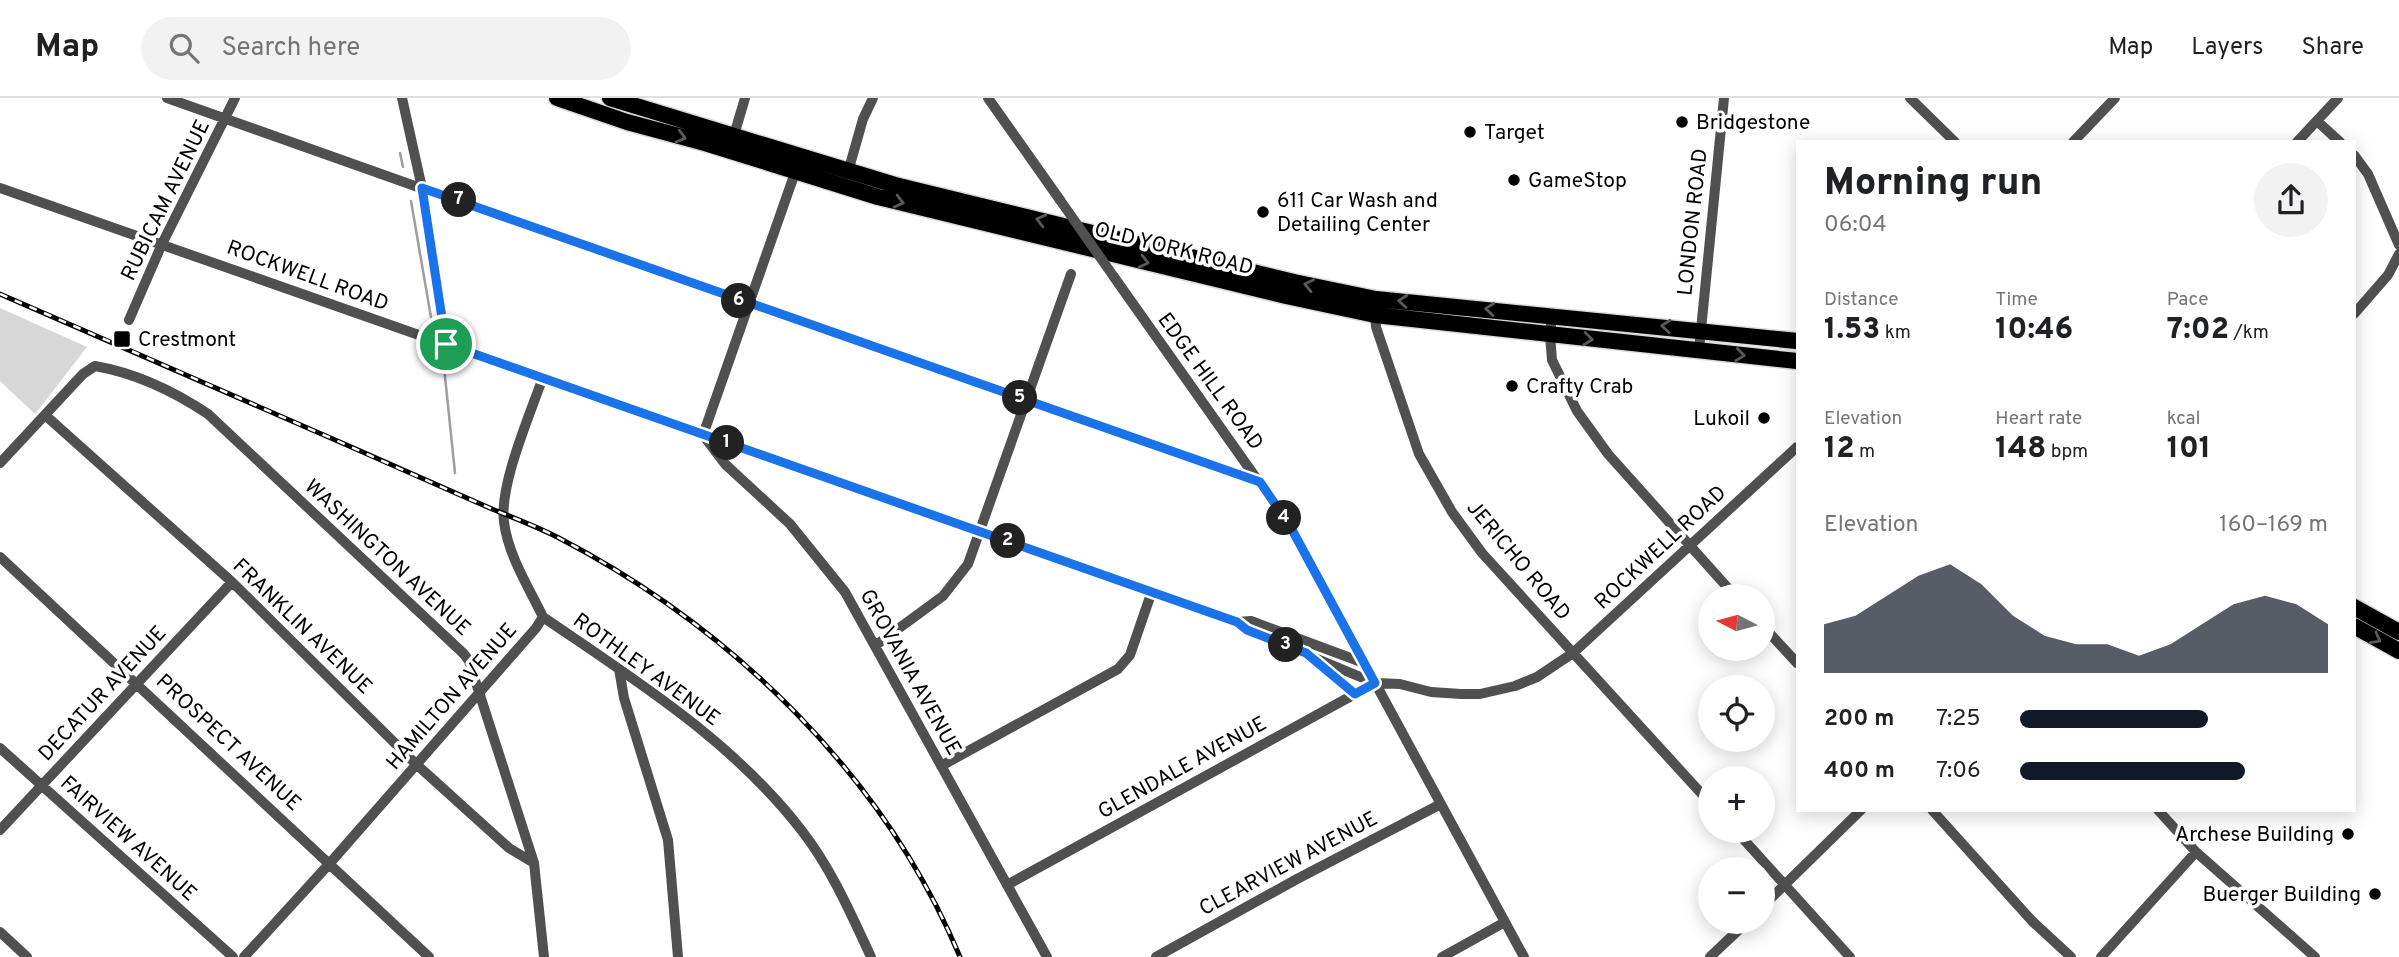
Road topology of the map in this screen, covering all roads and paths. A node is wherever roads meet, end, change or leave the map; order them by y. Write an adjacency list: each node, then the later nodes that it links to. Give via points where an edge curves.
1 (167, 98): 13 (street)
2 (235, 98): 13 (street, RUBICAM AVENUE)
3 (402, 98): 24 (street)
4 (557, 98): 19 (highway, OLD YORK ROAD, one-way to 19, via 627,122)
5 (610, 98): 19 (highway, OLD YORK ROAD)
6 (745, 98): 19 (street)
7 (873, 98): 22 (street)
8 (988, 98): 46 (street, EDGE HILL ROAD, bridge)
9 (1724, 98): 34 (street, LONDON ROAD)
10 (1910, 98): 15 (street)
11 (2115, 98): 16 (street)
12 (2338, 98): 14 (street)
13 (226, 118): 24 (street); 25 (street, RUBICAM AVENUE)
14 (2317, 121): 17 (street); 18 (street)
15 (1953, 140)
16 (2075, 140)
17 (2299, 140)
18 (2338, 140)
19 (732, 144): 21 (highway, OLD YORK ROAD)
20 (2356, 158): 26 (street, via 2368,174)
21 (798, 165): 22 (highway, OLD YORK ROAD); 29 (street); 30 (highway, OLD YORK ROAD, one-way to 30, via 878,197 995,226 1286,296)
22 (848, 172): 30 (highway, OLD YORK ROAD, one-way to 22, via 1294,282)
23 (0, 188): 25 (street, ROCKWELL ROAD)
24 (422, 188): 29 (street); 37 (street)
25 (162, 244): 33 (street, RUBICAM AVENUE); 37 (street, ROCKWELL ROAD)
26 (2399, 245)
27 (2399, 254): 31 (street, via 2388,275)
28 (1071, 274): 41 (street)
29 (750, 305): 41 (street); 43 (street)
30 (1376, 307): 32 (highway, OLD YORK ROAD, one-way to 30); 35 (highway, OLD YORK ROAD); 62 (street, JERICHO ROAD, via 1376,327 1419,454 1452,512 1482,553)
31 (2356, 312)
32 (1552, 315): 34 (highway, OLD YORK ROAD, one-way to 32); 35 (street)
33 (129, 320)
34 (1701, 330): 36 (highway, OLD YORK ROAD); 38 (street, LONDON ROAD)
35 (1550, 335): 38 (highway, OLD YORK ROAD, one-way to 38); 48 (street, via 1552,360 1577,411 1608,454)
36 (1796, 341)
37 (446, 344): 40 (street, ROCKWELL ROAD)
38 (1699, 350): 39 (highway, OLD YORK ROAD, one-way to 39)
39 (1796, 361)
40 (543, 377): 43 (street, ROCKWELL ROAD); 54 (street, HAMILTON AVENUE, via 503,507 513,554)
41 (1026, 400): 46 (street); 47 (street)
42 (45, 415): 45 (street); 50 (street, FRANKLIN AVENUE); 68 (street, WASHINGTON AVENUE, via 95,366 117,370 208,414 464,654)
43 (703, 435): 47 (street, ROCKWELL ROAD); 59 (street, GROVANIA AVENUE, via 725,464 790,524 824,564)
44 (1796, 448): 48 (street, ROCKWELL ROAD)
45 (0, 463)
46 (1260, 482): 64 (street, EDGE HILL ROAD, via 1290,526)
47 (979, 531): 52 (street, ROCKWELL ROAD); 59 (street, via 968,564 943,596)
48 (1690, 545): 51 (street); 62 (street, ROCKWELL ROAD)
49 (0, 557): 66 (street, PROSPECT AVENUE)
50 (232, 582): 66 (street, DECATUR AVENUE); 71 (street, FRANKLIN AVENUE)
51 (1724, 584)
52 (1152, 591): 55 (street, ROCKWELL ROAD); 72 (street, via 1130,655 1118,669)
53 (2356, 608): 57 (highway)
54 (543, 618): 65 (street, ROTHLEY AVENUE); 68 (street, HAMILTON AVENUE)
55 (1237, 622): 61 (street, ROCKWELL ROAD); 64 (street, ROCKWELL ROAD, via 1251,621)
56 (2356, 627): 60 (highway, one-way to 60)
57 (2399, 632)
58 (1775, 639): 63 (street)
59 (876, 645): 72 (street, GROVANIA AVENUE)
60 (2399, 651)
61 (1306, 653): 67 (street, ROCKWELL ROAD); 69 (street, ROCKWELL ROAD)
62 (1573, 653): 67 (street, ROCKWELL ROAD, via 1537,677 1480,695); 74 (street, JERICHO ROAD)
63 (1796, 662)
64 (1364, 663): 67 (street, EDGE HILL ROAD)
65 (619, 669): 95 (street, via 668,840); 96 (street, ROTHLEY AVENUE, via 688,720 770,793 817,854)
66 (138, 683): 73 (street, DECATUR AVENUE); 82 (street, PROSPECT AVENUE)
67 (1375, 683): 69 (street, GLENDALE AVENUE); 75 (street, EDGE HILL ROAD)
68 (479, 693): 71 (street, HAMILTON AVENUE); 83 (street, WASHINGTON AVENUE)
69 (1355, 694): 84 (street, GLENDALE AVENUE)
70 (0, 748): 73 (street, FAIRVIEW AVENUE)
71 (416, 764): 82 (street, HAMILTON AVENUE); 83 (street, FRANKLIN AVENUE, via 509,848)
72 (941, 766): 84 (street, GROVANIA AVENUE)
73 (41, 786): 79 (street, DECATUR AVENUE); 91 (street, FAIRVIEW AVENUE)
74 (1698, 790)
75 (1440, 805): 87 (street, EDGE HILL ROAD); 98 (street, CLEARVIEW AVENUE)
76 (1859, 812): 85 (street)
77 (1934, 812): 103 (street, via 2032,921)
78 (2160, 812): 81 (street)
79 (0, 830)
80 (1747, 843): 85 (street)
81 (2196, 852): 104 (street); 105 (street)
82 (330, 863): 92 (street, HAMILTON AVENUE); 93 (street, PROSPECT AVENUE)
83 (534, 863): 94 (street, WASHINGTON AVENUE)
84 (1007, 885): 97 (street, GROVANIA AVENUE)
85 (1784, 885): 86 (street); 102 (street)
86 (1775, 894)
87 (1505, 922): 99 (street); 100 (street, EDGE HILL ROAD)
88 (0, 932): 90 (street)
89 (1734, 934): 101 (street)
90 (27, 957)
91 (233, 957)
92 (244, 957)
93 (429, 957)
94 (544, 957)
95 (678, 957)
96 (871, 957)
97 (1047, 957)
98 (1156, 957)
99 (1442, 957)
100 (1524, 957)
101 (1710, 957)
102 (1850, 957)
103 (2071, 957)
104 (2101, 957)
105 (2315, 957)

